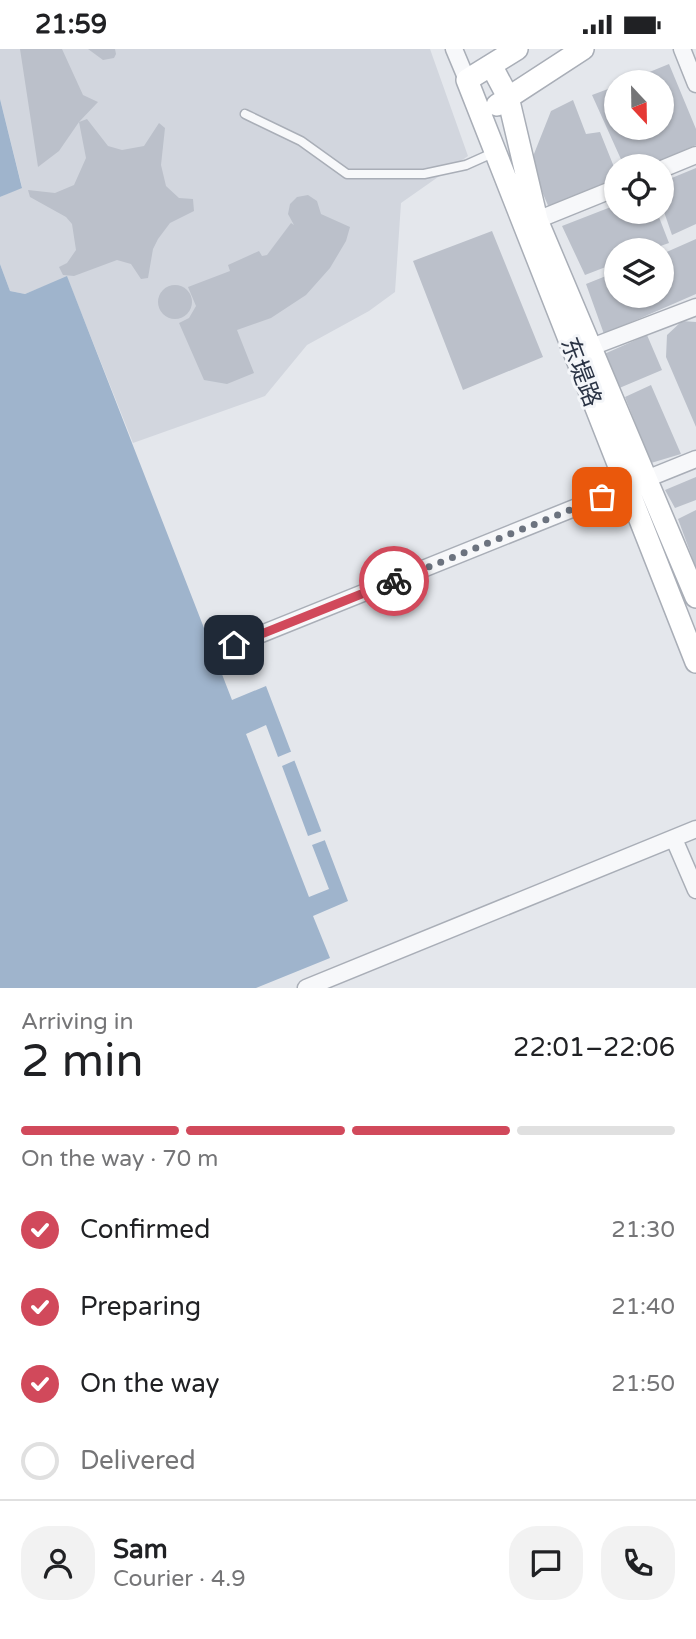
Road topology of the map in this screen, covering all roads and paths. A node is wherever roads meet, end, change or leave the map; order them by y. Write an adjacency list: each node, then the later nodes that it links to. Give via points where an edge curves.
1 (454, 49): 6 (street)
2 (517, 49): 5 (main road)
3 (583, 49): 8 (main road)
4 (682, 49): 7 (street)
5 (489, 61): 6 (main road); 8 (main road, 东堤路)
6 (467, 80): 10 (main road, 东堤路)
7 (696, 84)
8 (508, 97): 10 (main road); 15 (main road, 东堤路)
9 (245, 114): 11 (lane, via 301,141 347,174 424,174 466,165)
10 (481, 115): 11 (main road, 东堤路)
11 (495, 152): 17 (main road, 东堤路)
12 (696, 155): 13 (street)
13 (674, 164)
14 (604, 193): 15 (street)
15 (537, 220): 17 (main road, 东堤路)
16 (696, 307): 17 (street)
17 (583, 351): 19 (main road, 东堤路); 20 (main road, 东堤路)
18 (696, 459): 19 (street)
19 (649, 478): 20 (street); 21 (main road, 东堤路)
20 (626, 487): 22 (street); 23 (main road, 东堤路)
21 (696, 597)
22 (234, 645)
23 (696, 662)
24 (696, 829): 25 (street)
25 (674, 839): 26 (street); 27 (street)
26 (696, 890)
27 (306, 988)

